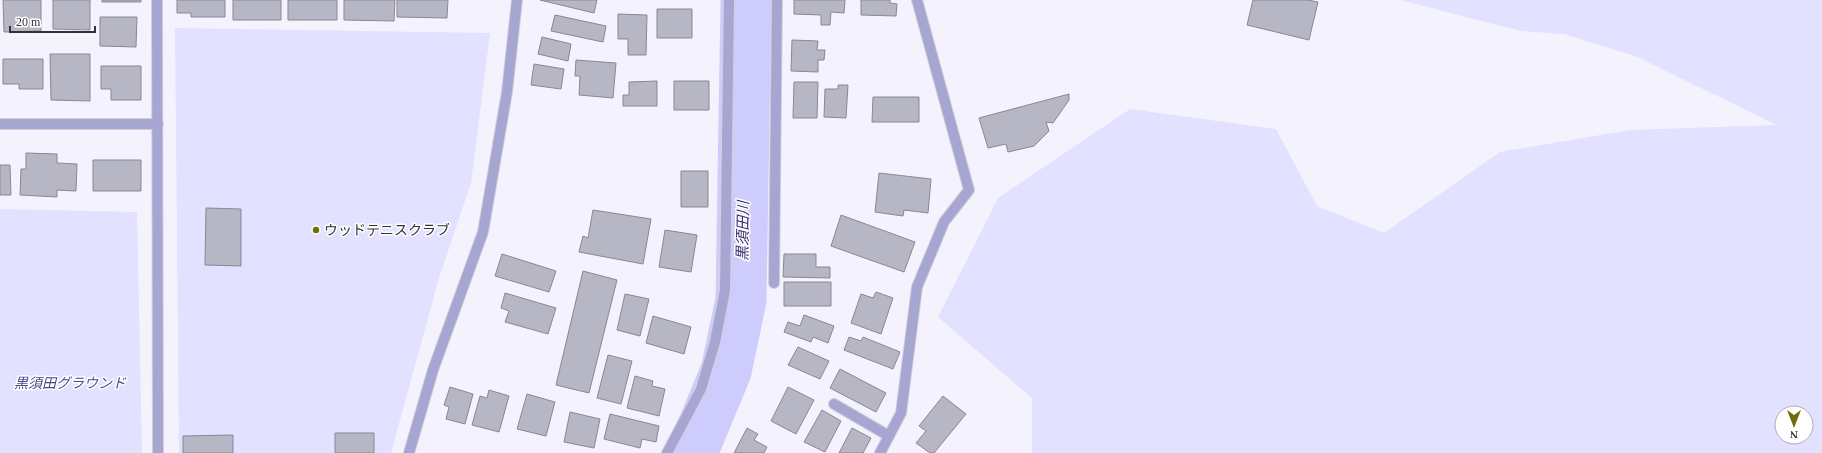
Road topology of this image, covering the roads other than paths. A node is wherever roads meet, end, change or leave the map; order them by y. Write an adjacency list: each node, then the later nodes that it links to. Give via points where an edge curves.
1 (157, 0): 7 (street)
2 (517, 0): 12 (street, via 507,92 483,232 433,370)
3 (729, 0): 13 (street, via 725,290 715,342 701,389)
4 (777, 0): 8 (street)
5 (917, 0): 10 (street, via 970,190 944,222 917,287 901,413)
6 (0, 124): 7 (street)
7 (158, 124): 11 (street)
8 (774, 283)
9 (834, 404): 10 (street)
10 (889, 436): 14 (street)
11 (158, 453)
12 (409, 453)
13 (667, 453)
14 (880, 453)

